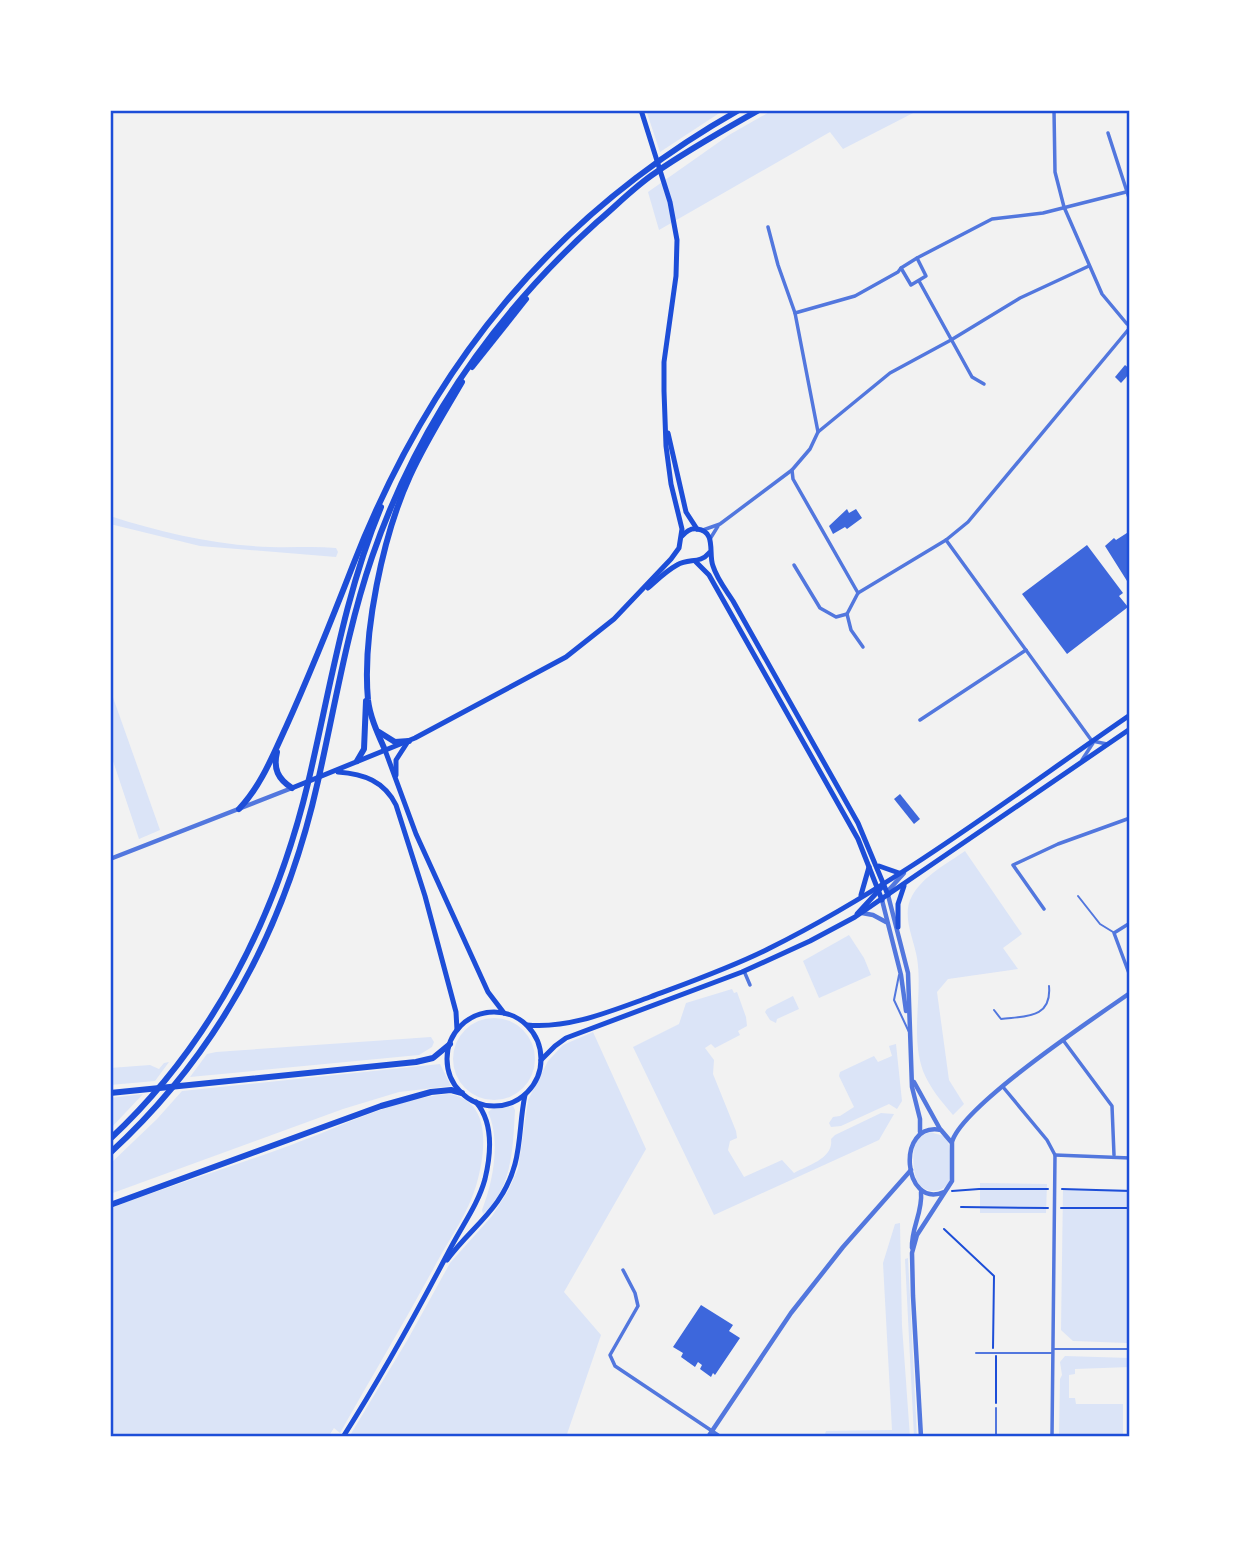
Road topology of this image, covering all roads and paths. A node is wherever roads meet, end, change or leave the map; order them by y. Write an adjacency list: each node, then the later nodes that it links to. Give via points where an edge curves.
1 (641, 110): 19 (main road, via 675,225 676,276 664,362)
2 (739, 110): 21 (highway, via 650,166 562,239 471,343)
3 (759, 110): 10 (highway, via 653,174)
4 (1054, 110): 8 (street, via 1055,172)
5 (1108, 133): 6 (street)
6 (1128, 191): 7 (street); 8 (street)
7 (1130, 201)
8 (1064, 207): 11 (street, via 992,219); 12 (street)
9 (768, 227): 15 (street)
10 (569, 247): 37 (highway, via 465,378 410,476 390,528 374,603); 98 (highway, via 509,311 448,396 418,448 371,560 297,860 269,933 210,1040 166,1098)
11 (919, 257): 13 (street); 14 (street, via 926,276)
12 (1089, 265): 16 (street, via 1102,294); 17 (street, via 1020,298)
13 (901, 268): 14 (street, via 911,285); 15 (street, via 855,296)
14 (919, 281): 17 (street)
15 (795, 313): 20 (street)
16 (1129, 327): 27 (street, via 991,496)
17 (951, 340): 18 (street, via 972,377); 20 (street, via 890,373)
18 (984, 384)
19 (665, 420): 24 (main road, via 687,516); 25 (main road)
20 (818, 432): 22 (street)
21 (400, 463): 42 (highway, via 375,512); 96 (highway, via 344,618 303,802 260,928 233,982 181,1061)
22 (792, 470): 23 (street); 32 (street, via 793,480)
23 (720, 524): 24 (street); 26 (street)
24 (699, 530): 25 (main road); 26 (main road)
25 (682, 536): 28 (main road)
26 (710, 539): 29 (main road)
27 (946, 540): 32 (street); 36 (street)
28 (679, 548): 30 (main road); 33 (main road)
29 (709, 553): 30 (main road); 56 (main road, via 717,576 835,780)
30 (692, 561): 33 (main road, via 673,567); 55 (main road, via 709,575)
31 (794, 565): 34 (street, via 820,608 836,617)
32 (858, 593): 34 (street)
33 (632, 601): 43 (main road, via 566,657)
34 (847, 614): 35 (street)
35 (863, 647)
36 (1026, 650): 39 (street); 44 (street)
37 (368, 685): 41 (highway); 47 (highway, via 364,749)
38 (1130, 715): 44 (main road)
39 (920, 720)
40 (1130, 729): 45 (main road)
41 (377, 731): 43 (highway, via 395,742); 46 (highway)
42 (282, 736): 51 (highway, via 276,771); 52 (highway)
43 (409, 741): 46 (main road); 50 (main road, via 396,760)
44 (1092, 741): 45 (street); 48 (street); 57 (main road)
45 (1109, 743): 48 (main road)
46 (385, 750): 47 (main road); 50 (main road)
47 (357, 761): 49 (main road)
48 (1078, 765): 60 (main road)
49 (335, 772): 51 (main road); 82 (main road, via 375,780 396,805 453,1000)
50 (397, 785): 80 (main road, via 488,992)
51 (292, 788): 52 (street)
52 (239, 809): 54 (street)
53 (1130, 818): 66 (street, via 1013,865)
54 (110, 859)
55 (869, 864): 61 (main road); 64 (main road)
56 (877, 864): 58 (main road); 59 (main road)
57 (910, 866): 58 (main road); 62 (street)
58 (899, 873): 59 (main road)
59 (884, 882): 61 (main road); 62 (main road)
60 (905, 884): 62 (main road); 71 (main road, via 898,904)
61 (878, 888): 64 (main road); 65 (main road); 68 (main road)
62 (888, 893): 65 (main road); 71 (street)
63 (1079, 896): 72 (lane, via 1100,924)
64 (861, 897): 81 (main road, via 727,968 587,1018)
65 (882, 900): 67 (main road); 69 (street)
66 (1044, 909)
67 (861, 913): 68 (main road); 69 (street)
68 (855, 917): 74 (main road)
69 (888, 923): 73 (street)
70 (1130, 923): 72 (street)
71 (898, 927): 83 (street, via 908,973)
72 (1114, 933): 75 (street)
73 (900, 970): 83 (street); 83 (lane, via 894,1000)
74 (744, 971): 76 (street); 86 (main road, via 582,1031 559,1042)
75 (1130, 976)
76 (750, 985)
77 (1049, 986): 79 (lane, via 1049,1001 1033,1015 1001,1019)
78 (1130, 993): 84 (street)
79 (994, 1010)
80 (504, 1013): 81 (main road); 82 (main road, via 478,1015)
81 (527, 1025): 86 (main road, via 538,1041)
82 (457, 1030): 85 (main road)
83 (909, 1032): 87 (street)
84 (1063, 1040): 88 (street); 100 (street, via 1112,1106)
85 (450, 1044): 89 (highway, via 433,1058 416,1062); 90 (main road, via 448,1068)
86 (541, 1060): 91 (main road)
87 (912, 1076): 94 (street); 95 (street)
88 (1003, 1087): 93 (street); 99 (street)
89 (110, 1093)
90 (462, 1093): 92 (main road); 109 (highway, via 447,1090 390,1102)
91 (525, 1095): 92 (main road, via 505,1105); 115 (main road, via 518,1153 509,1182 483,1222)
92 (476, 1102): 115 (main road, via 488,1125 487,1168 477,1199)
93 (959, 1126): 94 (street); 97 (street)
94 (946, 1130): 95 (street); 97 (street)
95 (919, 1133): 102 (street, via 912,1145)
96 (110, 1139)
97 (952, 1143): 108 (street, via 952,1181)
98 (110, 1153)
99 (1055, 1155): 100 (street); 111 (street)
100 (1114, 1155): 101 (street)
101 (1130, 1158)
102 (912, 1170): 103 (street); 104 (street)
103 (897, 1187): 104 (street, via 907,1184); 122 (street, via 790,1313)
104 (919, 1189): 108 (street); 114 (street, via 921,1207 912,1234)
105 (1049, 1189): 108 (path)
106 (1062, 1189): 107 (path)
107 (1130, 1191)
108 (944, 1192): 114 (street, via 917,1235)
109 (110, 1205)
110 (961, 1207): 111 (path)
111 (1055, 1208): 112 (path); 118 (street)
112 (1130, 1208)
113 (944, 1229): 120 (path, via 994,1276)
114 (912, 1252): 125 (street)
115 (440, 1268): 123 (main road)
116 (623, 1269): 122 (street, via 638,1306 610,1354 611,1360)
117 (1129, 1349): 118 (lane)
118 (1053, 1351): 120 (lane); 127 (street)
119 (976, 1353): 120 (lane)
120 (995, 1353): 121 (path)
121 (996, 1408): 126 (lane)
122 (710, 1434): 124 (street)
123 (343, 1437)
124 (720, 1437)
125 (921, 1437)
126 (996, 1437)
127 (1052, 1437)

